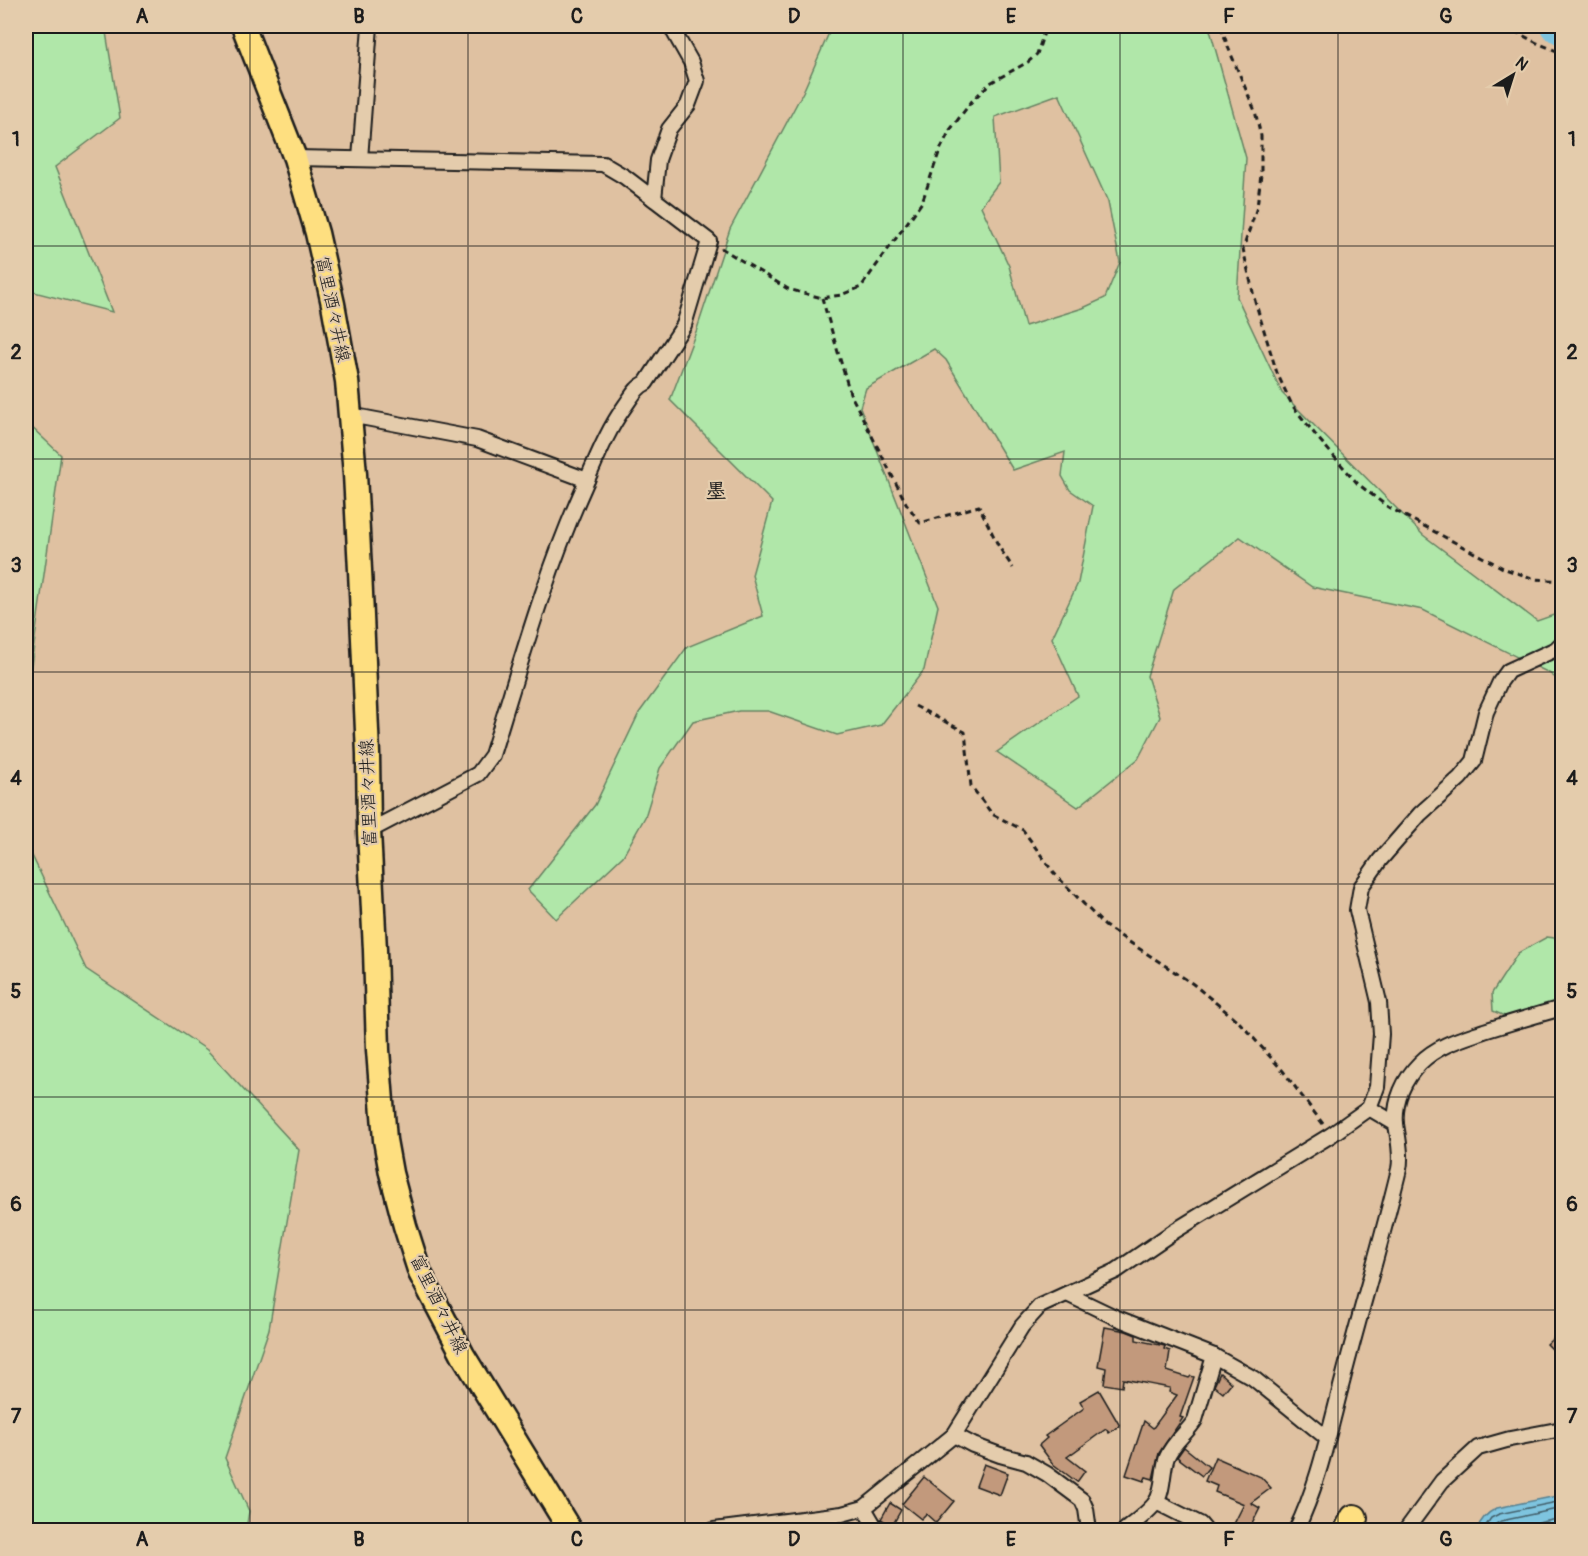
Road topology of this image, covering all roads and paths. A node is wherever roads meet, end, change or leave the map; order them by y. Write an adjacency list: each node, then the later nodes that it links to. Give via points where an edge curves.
1 (243, 26): 8 (main road, 富里酒々井線)
2 (369, 26): 9 (street)
3 (674, 26): 10 (street, via 697,81 688,105 669,129 658,160)
4 (1046, 26): 12 (path, via 1037,54 990,83 950,130 922,202 861,287)
5 (1221, 26): 16 (path, via 1256,111 1261,136 1257,207 1243,249 1277,373 1292,405 1358,484 1388,507 1504,569 1535,579)
6 (1505, 26): 7 (path)
7 (1563, 53)
8 (295, 158): 9 (street); 13 (main road, 富里酒々井線, via 333,304)
9 (360, 159): 10 (street, via 603,164)
10 (654, 199): 11 (street)
11 (709, 241): 12 (path, via 788,289); 14 (street, via 684,325 646,383 639,386 620,413)
12 (822, 298): 15 (path, via 850,393 920,523 979,506)
13 (350, 415): 14 (street, via 477,439); 19 (main road, 富里酒々井線)
14 (587, 480): 19 (street, via 540,599 492,755 478,774)
15 (1014, 568)
16 (1563, 581)
17 (1563, 643): 21 (street, via 1508,671 1486,712 1474,762 1420,814 1361,887 1357,910 1379,1002 1381,1034 1377,1087)
18 (915, 706): 23 (path, via 965,732 971,786 992,813 1023,830 1053,872 1105,926 1193,984 1239,1022 1284,1071)
19 (369, 831): 31 (main road, 富里酒々井線, via 385,1140 405,1226 420,1273 463,1355)
20 (1563, 1008): 22 (street, via 1434,1050 1403,1086)
21 (1369, 1108): 22 (street); 23 (street)
22 (1396, 1124): 28 (street, via 1400,1166)
23 (1331, 1135): 24 (street, via 1116,1271)
24 (1067, 1294): 25 (street); 27 (street, via 1040,1306 1022,1326)
25 (1214, 1356): 28 (street, via 1253,1377); 29 (street, via 1195,1420 1167,1457)
26 (1563, 1429): 38 (street, via 1478,1448 1442,1481)
27 (954, 1435): 30 (street); 34 (street, via 1047,1474 1082,1500)
28 (1327, 1438): 37 (street)
29 (1156, 1502): 35 (street); 36 (street)
30 (864, 1508): 32 (street); 33 (street)
31 (570, 1530)
32 (714, 1530)
33 (877, 1530)
34 (1089, 1530)
35 (1125, 1530)
36 (1205, 1530)
37 (1296, 1530)
38 (1406, 1530)

